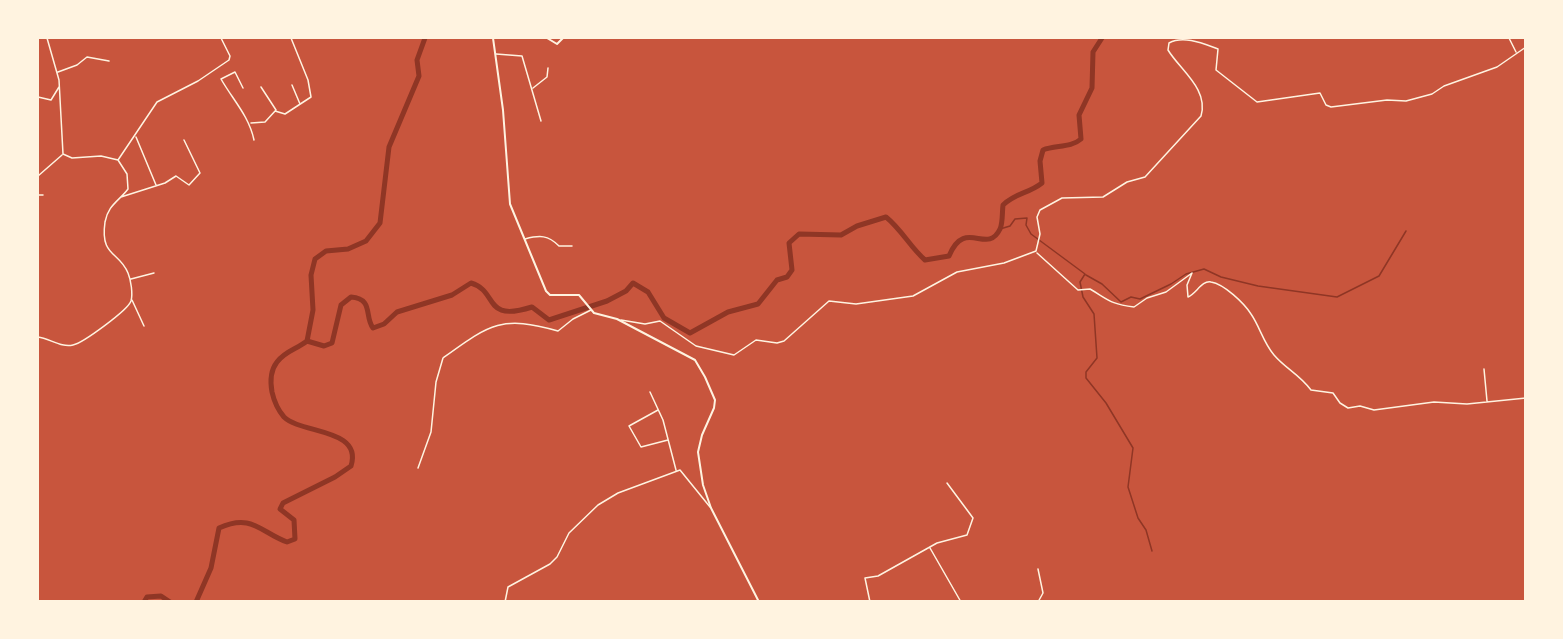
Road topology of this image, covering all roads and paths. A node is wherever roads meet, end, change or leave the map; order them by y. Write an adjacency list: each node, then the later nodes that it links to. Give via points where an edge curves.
1 (47, 38): 13 (street)
2 (221, 38): 24 (street, via 229,60 157,102)
3 (291, 38): 20 (street, via 311,94)
4 (493, 38): 10 (main road)
5 (547, 38): 6 (main road, via 555,44)
6 (563, 38)
7 (1509, 38): 9 (street)
8 (1526, 47): 9 (street)
9 (1516, 52): 36 (street, via 1497,67 1432,94 1406,101 1330,107 1320,93 1257,102 1216,70 1218,49 1194,41 1173,41 1168,50 1199,92 1201,116 1145,177 1130,180 1103,196 1062,198 1040,210)
10 (495, 54): 18 (street, via 522,56); 34 (main road, via 510,204)
11 (109, 61): 13 (street, via 90,56)
12 (548, 68): 18 (street, via 547,76)
13 (57, 73): 15 (street)
14 (292, 85): 20 (street)
15 (60, 87): 19 (street, via 51,100); 27 (street)
16 (261, 87): 21 (street)
17 (243, 88): 23 (street, via 235,72 221,79)
18 (532, 88): 22 (street)
19 (38, 97)
20 (300, 105): 21 (street, via 285,114)
21 (275, 111): 23 (street, via 265,122)
22 (541, 121)
23 (250, 123): 26 (street)
24 (135, 136): 28 (street); 30 (street)
25 (184, 140): 30 (street, via 200,175 187,186 176,176)
26 (254, 140)
27 (63, 154): 28 (street); 29 (street)
28 (117, 160): 33 (street, via 129,185)
29 (38, 176)
30 (156, 185): 33 (street)
31 (38, 195): 32 (street)
32 (43, 195)
33 (118, 199): 38 (street, via 105,221 106,244)
34 (524, 239): 35 (street, via 550,237 560,246); 40 (main road, via 547,293 579,295)
35 (572, 246)
36 (1036, 251): 41 (street, via 1004,263 957,272 913,296 855,304 829,301 784,341 756,340 734,355 696,346 660,321 645,324); 47 (street, via 1078,290 1090,289 1105,301 1134,307 1166,292 1192,273 1188,297 1211,282 1230,293 1251,314 1279,360 1303,378 1311,390 1333,393 1348,408 1374,410 1434,402)
37 (154, 273): 38 (street)
38 (130, 279): 39 (street)
39 (131, 299): 42 (street); 43 (street, via 122,312 77,344)
40 (590, 310): 41 (main road); 50 (street, via 558,331 532,324 501,324 472,337 443,358 436,382 431,432)
41 (617, 319): 53 (main road, via 694,360 713,393 714,408 698,452)
42 (144, 326)
43 (38, 337)
44 (1484, 369): 47 (street)
45 (650, 392): 48 (street)
46 (1526, 398): 47 (street)
47 (1487, 402)
48 (658, 410): 49 (street); 49 (street, via 629,426 641,447)
49 (668, 440): 51 (street)
50 (418, 468)
51 (677, 471): 53 (street, via 685,472); 56 (street, via 618,493 598,505 569,533 550,564 508,587)
52 (947, 483): 54 (street, via 974,521 966,536 944,540)
53 (711, 508): 57 (main road)
54 (930, 548): 58 (street, via 878,576 864,579); 59 (street)
55 (1038, 569): 60 (street, via 1043,593)
56 (505, 602)
57 (759, 602)
58 (870, 602)
59 (961, 602)
60 (1038, 602)

